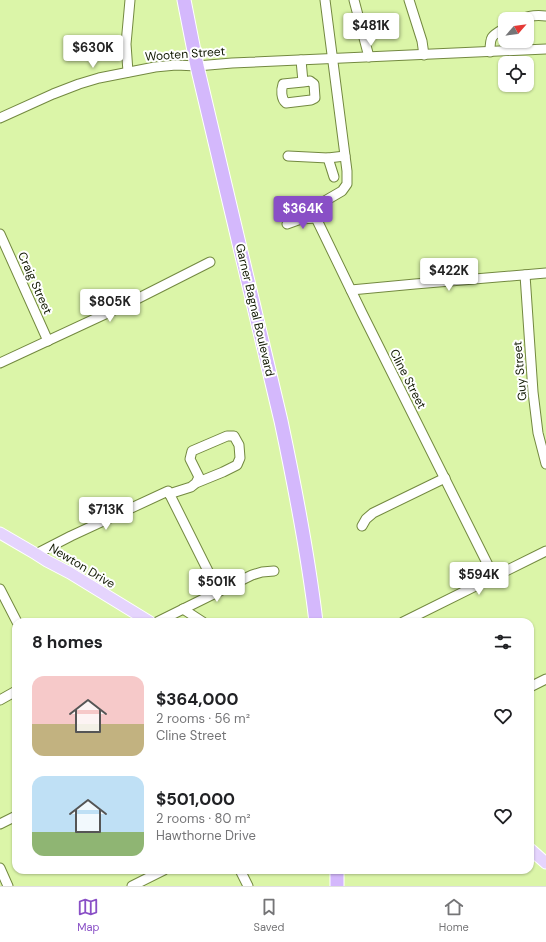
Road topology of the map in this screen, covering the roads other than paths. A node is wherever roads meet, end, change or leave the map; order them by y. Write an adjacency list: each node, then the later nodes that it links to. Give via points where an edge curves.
1 (130, 0): 16 (street, via 126,44)
2 (184, 0): 15 (highway, Garner Bagnal Boulevard)
3 (325, 0): 13 (street)
4 (354, 0): 12 (street)
5 (409, 0): 11 (street)
6 (534, 16): 7 (street)
7 (546, 16)
8 (498, 32): 10 (street, via 490,40)
9 (546, 49): 10 (street, Wooten Street)
10 (490, 52): 11 (street, Wooten Street)
11 (424, 55): 12 (street, Wooten Street)
12 (369, 57): 13 (street, Wooten Street)
13 (333, 59): 14 (street, Wooten Street); 20 (street)
14 (301, 60): 15 (street, Wooten Street); 17 (street)
15 (197, 66): 16 (street, Wooten Street, via 176,65); 49 (highway, Garner Bagnal Boulevard, via 282,428 303,534)
16 (128, 72): 18 (street, Wooten Street, via 79,84)
17 (302, 82)
18 (0, 118)
19 (288, 156): 21 (street)
20 (345, 156): 21 (street); 23 (street, via 347,184 342,191 318,205 315,211)
21 (328, 158): 22 (street)
22 (334, 177)
23 (316, 218): 24 (street); 29 (street, Cline Street)
24 (287, 224)
25 (0, 234): 30 (street, Craig Street)
26 (210, 262): 30 (street)
27 (546, 273): 28 (street)
28 (525, 275): 29 (street); 32 (street, Guy Street, via 533,392 538,433)
29 (351, 290): 33 (street, Cline Street)
30 (48, 341): 31 (street)
31 (0, 363)
32 (546, 464)
33 (445, 478): 36 (street, via 373,513); 41 (street, Cline Street)
34 (196, 483): 34 (street, via 199,477 190,459 192,451 226,436 234,436 239,445 240,458 237,465); 35 (street)
35 (168, 493): 39 (street); 43 (street)
36 (362, 526)
37 (0, 533): 39 (main road, Newton Drive)
38 (546, 551): 41 (street)
39 (36, 554): 46 (main road, Newton Drive)
40 (274, 571): 43 (street, via 252,575)
41 (494, 576): 50 (street)
42 (0, 589): 45 (street)
43 (218, 591): 44 (street)
44 (183, 609): 47 (street); 48 (street)
45 (15, 618)
46 (143, 618)
47 (165, 618)
48 (196, 618)
49 (316, 618)
50 (411, 618)
51 (546, 679): 52 (street)
52 (534, 686)
53 (12, 693): 54 (street)
54 (0, 700)
55 (12, 818): 56 (street)
56 (0, 824)
57 (534, 852): 58 (main road)
58 (546, 863)
59 (0, 868): 63 (street)
60 (156, 874): 64 (street)
61 (242, 874): 65 (street)
62 (337, 874): 66 (highway)
63 (8, 886)
64 (132, 886)
65 (248, 886)
66 (337, 886)

